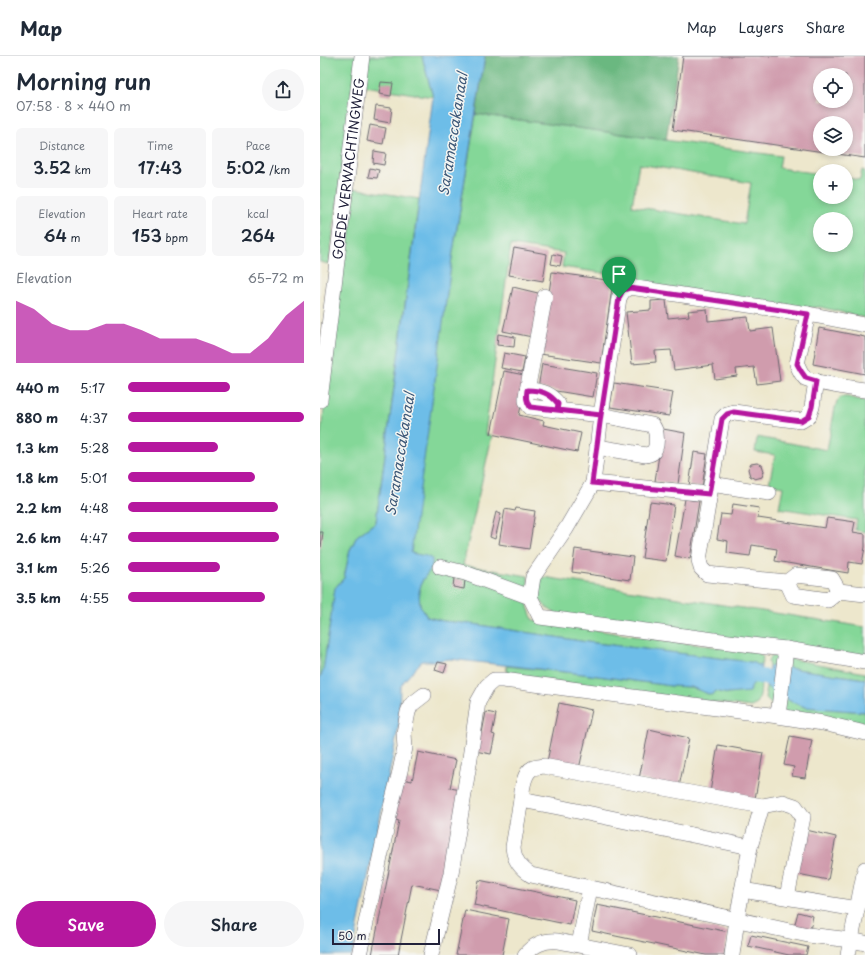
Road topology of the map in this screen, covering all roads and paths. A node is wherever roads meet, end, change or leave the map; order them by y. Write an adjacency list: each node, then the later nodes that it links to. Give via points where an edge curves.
1 (362, 56): 7 (street, GOEDE VERWACHTINGWEG)
2 (545, 296): 8 (street, via 526,401 530,407)
3 (808, 314): 4 (street); 5 (street, via 797,364 806,378); 8 (street, via 630,288 623,290 619,298)
4 (865, 324)
5 (816, 381): 6 (street); 11 (street, via 809,416 801,421 734,412 722,419)
6 (865, 390)
7 (320, 400)
8 (601, 415): 9 (street); 9 (street, via 652,425 656,433 656,447 646,455)
9 (597, 447): 10 (street)
10 (592, 483): 11 (street); 17 (street, via 566,529 533,577)
11 (710, 489): 12 (street); 14 (street, via 698,560 701,568 707,574)
12 (769, 493)
13 (440, 567): 17 (street)
14 (787, 582): 15 (street, via 796,575 832,578); 15 (street, via 793,595 828,600)
15 (839, 591): 16 (street)
16 (865, 594)
17 (530, 597): 18 (street, via 540,617)
18 (786, 652): 19 (street); 21 (street)
19 (865, 662)
20 (424, 694): 34 (street, via 411,705 408,712 404,733 405,748)
21 (778, 716): 22 (street); 35 (street, via 494,680 487,686 478,702 451,873)
22 (865, 733)
23 (520, 800): 24 (street, via 526,776 532,768 543,766); 25 (street); 27 (street, via 513,847 513,854 519,866 531,875)
24 (762, 806): 25 (street); 29 (street, via 783,802 795,806 802,817)
25 (750, 847): 28 (street)
26 (865, 869): 30 (street)
27 (590, 888): 31 (street); 33 (street)
28 (742, 890): 29 (street); 31 (street)
29 (787, 897): 30 (street)
30 (857, 909): 32 (street)
31 (737, 919): 32 (street, via 808,935); 38 (street)
32 (858, 941): 39 (street)
33 (579, 945): 36 (street, via 558,941 544,942 537,944); 37 (street)
34 (359, 955)
35 (431, 955)
36 (525, 955)
37 (630, 955)
38 (732, 955)
39 (848, 955)

